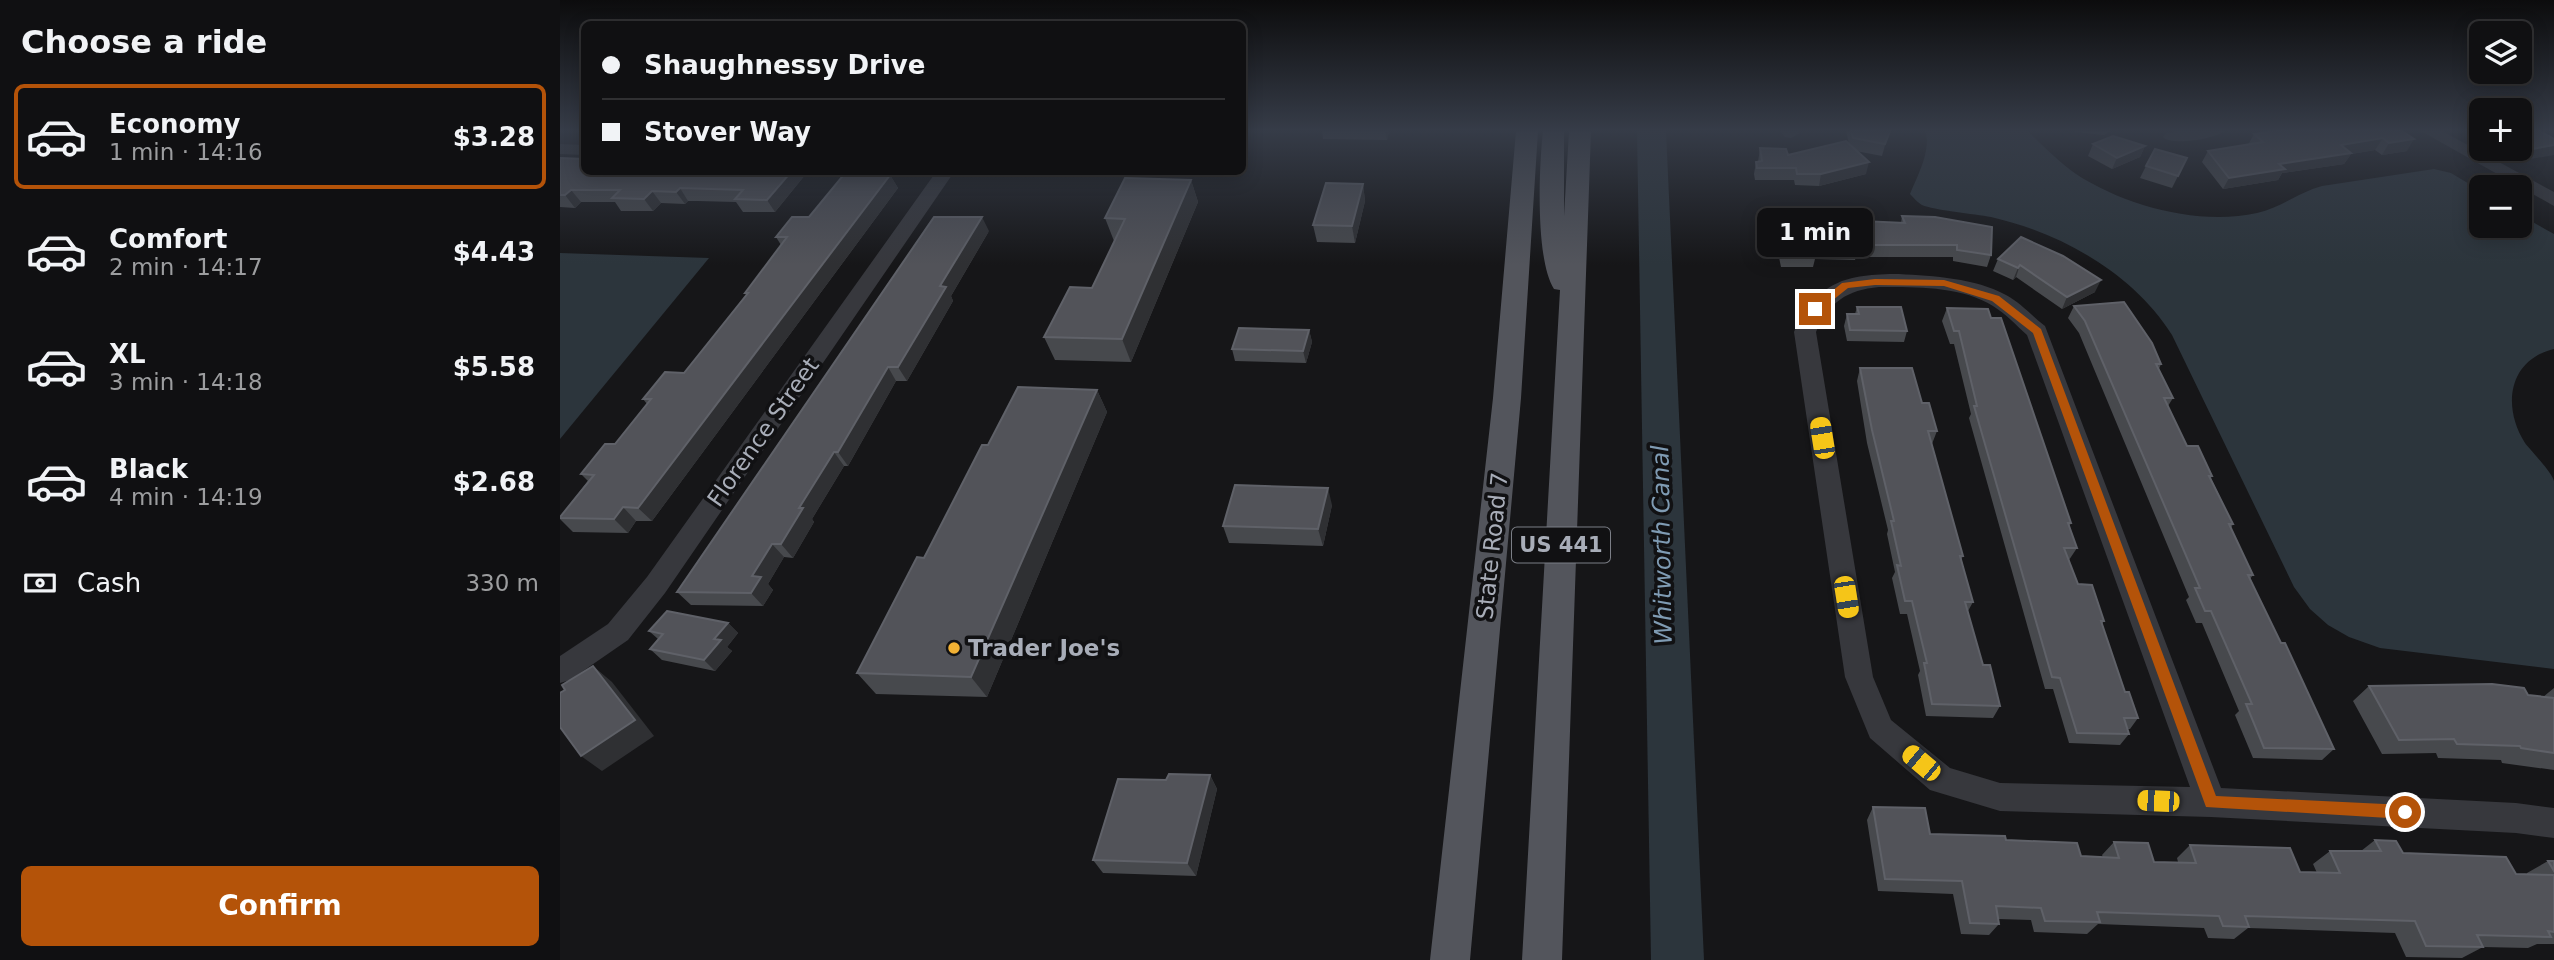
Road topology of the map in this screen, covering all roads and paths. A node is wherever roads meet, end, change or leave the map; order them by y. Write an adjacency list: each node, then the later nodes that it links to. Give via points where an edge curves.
1 (942, 176): 9 (street, Florence Street, via 656,586 618,632)
2 (1524, 176): 12 (main road, State Road 7 / US 441, via 1507,398)
3 (1551, 176): 8 (main road, via 1552,233)
4 (1578, 176): 8 (main road, US 441)
5 (2522, 176): 6 (street)
6 (2545, 187): 7 (street)
7 (2554, 200)
8 (1571, 317): 13 (main road, US 441)
9 (560, 671)
10 (2211, 803): 10 (street, via 2000,797 1941,780 1881,729 1859,677 1805,332 1815,309 1845,286 1944,283 1996,298 2037,331); 11 (street)
11 (2554, 823)
12 (1450, 960)
13 (1542, 960)

